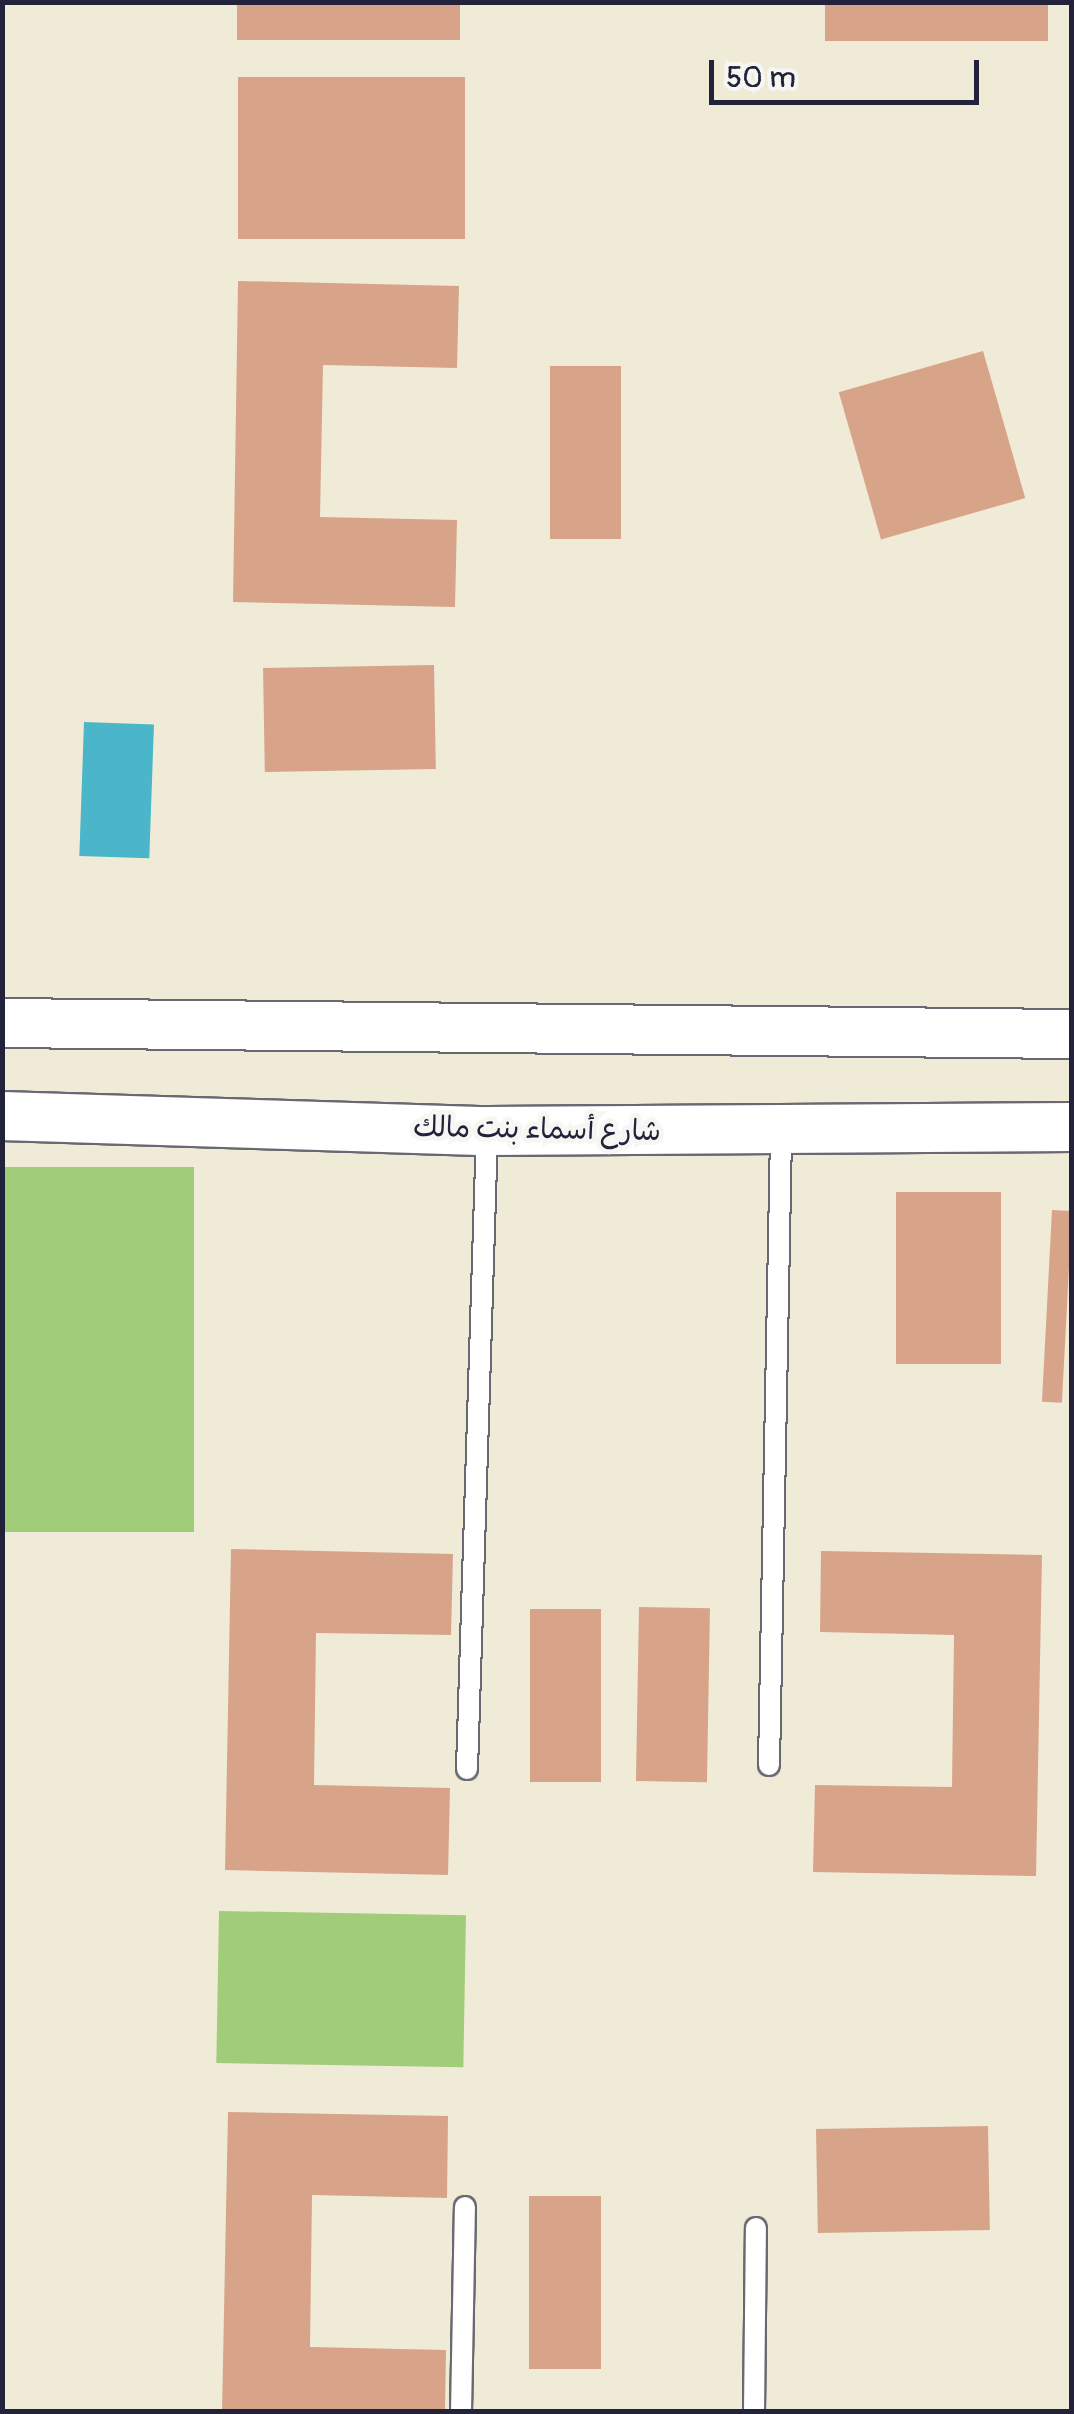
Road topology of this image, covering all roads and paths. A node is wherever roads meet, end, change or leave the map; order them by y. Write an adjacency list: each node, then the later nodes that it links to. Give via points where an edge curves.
1 (2, 1024): 2 (street)
2 (1072, 1034)
3 (2, 1116): 5 (street, شارع أسماء بنت مالك)
4 (1072, 1127): 6 (street, شارع أسماء بنت مالك)
5 (487, 1130): 6 (street, شارع أسماء بنت مالك); 8 (lane)
6 (781, 1133): 7 (lane)
7 (768, 1765)
8 (468, 1770)
9 (464, 2207): 11 (lane)
10 (756, 2228): 12 (lane)
11 (460, 2412)
12 (754, 2412)

